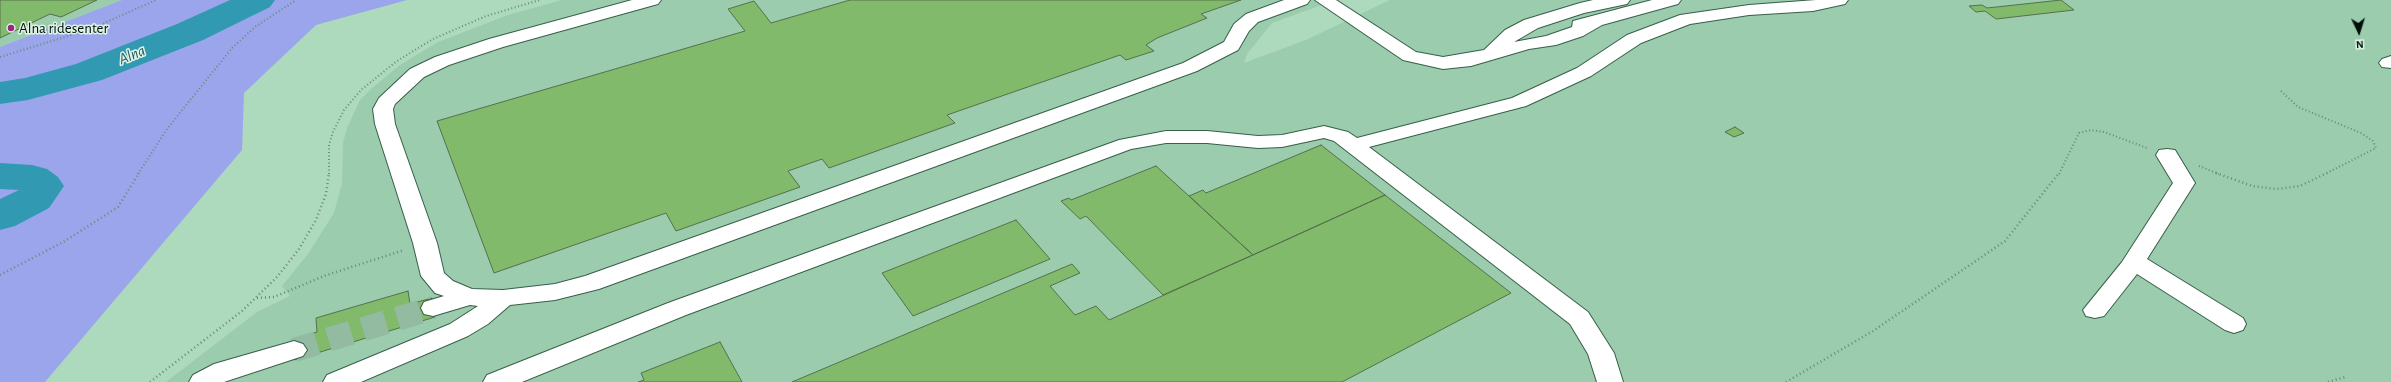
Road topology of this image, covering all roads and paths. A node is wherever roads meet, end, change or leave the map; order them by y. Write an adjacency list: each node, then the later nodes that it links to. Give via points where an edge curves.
1 (156, 0): 13 (path, via 91,29)
2 (296, 0): 20 (path, via 255,27 232,48 158,142 118,207 65,242)
3 (540, 0): 22 (path, via 486,16 433,39 392,64 355,96 340,117 331,138 328,183 316,220 293,257)
4 (652, 0): 18 (lane, via 463,53 417,73 391,96 383,109 386,124)
5 (1302, 0): 23 (lane, via 1252,18 1241,28 1231,46 1209,59 591,283 555,292)
6 (1324, 0): 14 (lane, via 1410,56 1443,63)
7 (1672, 0): 10 (lane)
8 (1839, 0): 16 (lane, via 1813,6 1749,10 1686,19 1634,39 1584,72 1518,102)
9 (1614, 2): 11 (lane, via 1576,19); 14 (lane, via 1580,8 1519,29)
10 (1594, 23): 11 (lane); 12 (lane, via 1553,40)
11 (1566, 27): 12 (lane, via 1539,36)
12 (1527, 44): 14 (lane)
13 (0, 57)
14 (1487, 57)
15 (2281, 91): 17 (path, via 2298,107 2361,133 2373,141 2376,148 2300,186 2277,189 2252,186)
16 (1353, 145): 32 (lane, via 1341,136 1324,132 1282,141 1166,137 1126,144 676,309); 33 (lane, via 1579,318 1601,353)
17 (2167, 155): 19 (lane, via 2184,183); 34 (path, via 2104,132 2091,130 2080,134 2063,168 2005,242 1873,331)
18 (425, 243): 21 (lane, via 433,276 444,287); 22 (path, via 324,276 274,296)
19 (2133, 261): 25 (lane); 26 (lane)
20 (0, 275)
21 (469, 297): 23 (lane); 24 (lane)
22 (256, 298): 29 (path, via 211,337)
23 (503, 298): 31 (lane, via 479,318 459,330)
24 (433, 308)
25 (2095, 310)
26 (2234, 324)
27 (294, 350): 30 (lane, via 223,371)
28 (2346, 377): 35 (path)
29 (150, 382)
30 (202, 382)
31 (336, 382)
32 (496, 382)
33 (1610, 382)
34 (1786, 382)
35 (2328, 382)

